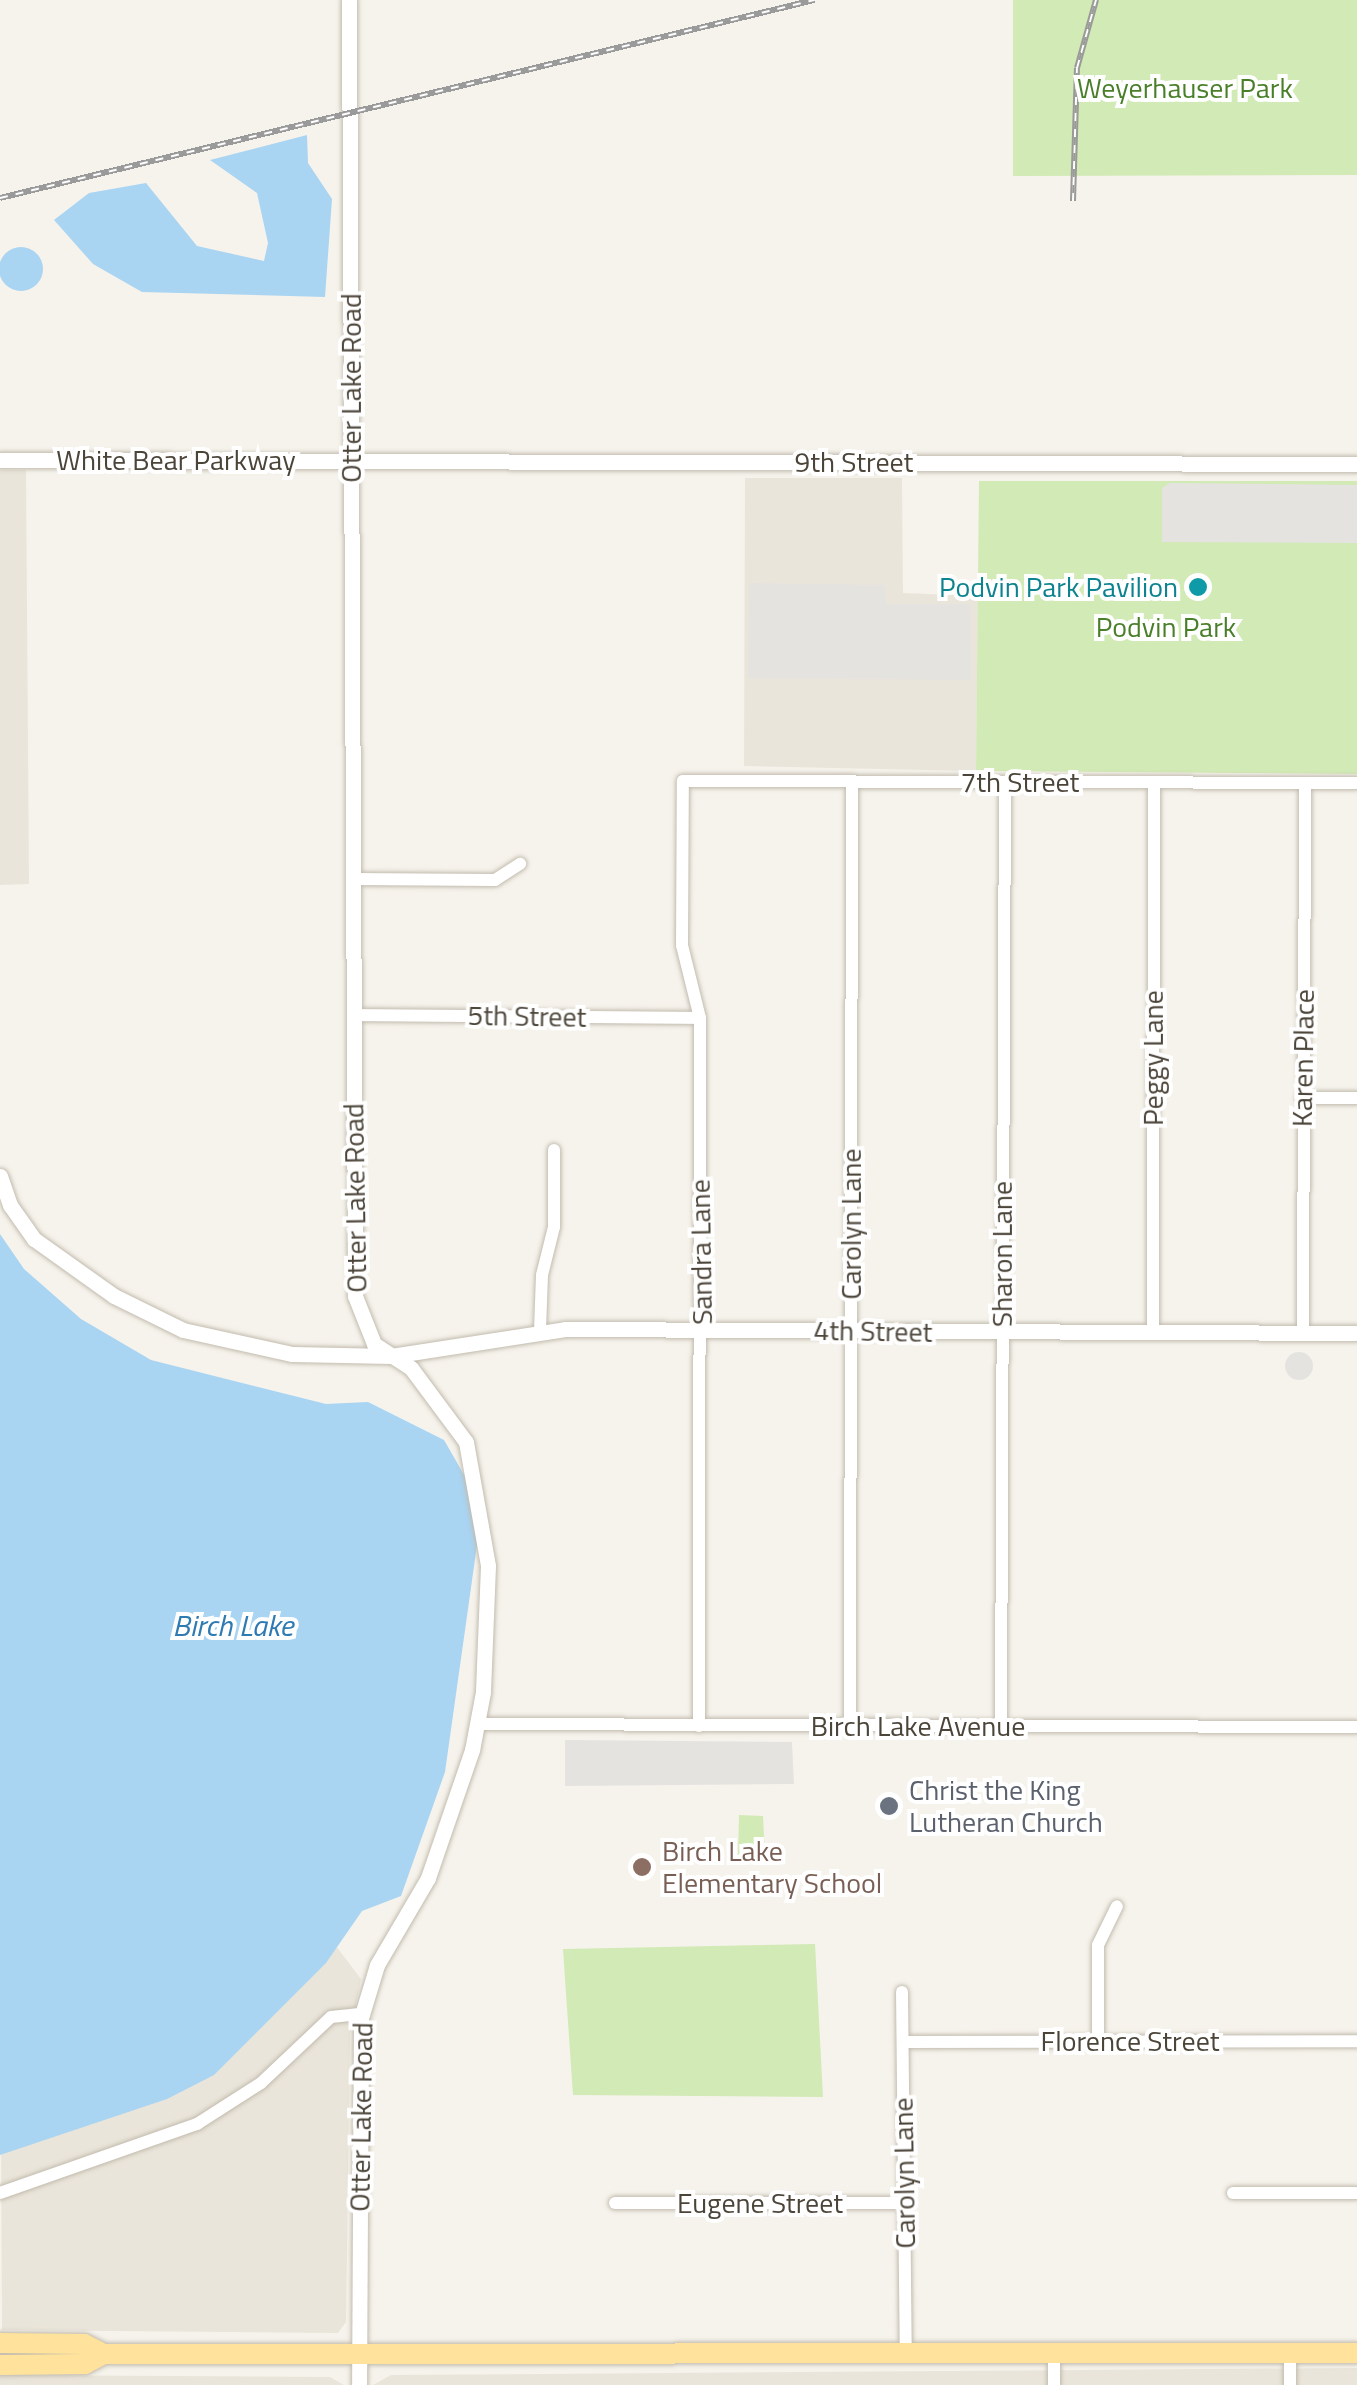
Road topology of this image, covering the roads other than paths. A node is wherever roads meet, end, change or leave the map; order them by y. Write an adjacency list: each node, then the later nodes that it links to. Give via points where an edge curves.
1 (349, 0): 3 (street, Otter Lake Road)
2 (0, 460): 3 (street, White Bear Parkway)
3 (352, 460): 4 (street, 9th Street); 12 (street, Otter Lake Road)
4 (1357, 464)
5 (682, 782): 6 (street, 7th Street); 14 (street, Sandra Lane, via 682,945)
6 (852, 782): 7 (street, 7th Street); 21 (street, Carolyn Lane)
7 (1005, 782): 8 (street, 7th Street); 22 (street, Sharon Lane)
8 (1154, 782): 9 (street, 7th Street); 23 (street, Peggy Lane)
9 (1305, 783): 10 (street, 7th Street); 15 (street, Karen Place)
10 (1357, 783)
11 (520, 864): 12 (street, via 495,880)
12 (353, 879): 13 (street, Otter Lake Road)
13 (354, 1014): 14 (street, 5th Street); 26 (street, Otter Lake Road, via 355,1296 363,1326)
14 (700, 1018): 19 (street, Sandra Lane)
15 (1302, 1098): 16 (street); 25 (street, Karen Place)
16 (1357, 1098)
17 (554, 1150): 20 (street, via 554,1228 542,1275)
18 (0, 1176): 26 (street, 4th Street, via 10,1205 42,1246 158,1318 247,1348)
19 (702, 1328): 20 (street, 4th Street); 21 (street, 4th Street); 28 (street, Sandra Lane)
20 (540, 1330): 26 (street, 4th Street)
21 (850, 1332): 22 (street, 4th Street); 29 (street, Carolyn Lane)
22 (1002, 1332): 23 (street, 4th Street); 30 (street, Sharon Lane)
23 (1153, 1333): 25 (street, 4th Street)
24 (1357, 1333): 25 (street, 4th Street)
25 (1303, 1334)
26 (391, 1356): 27 (street, Otter Lake Road, via 438,1398 462,1432 477,1474 488,1566)
27 (478, 1724): 28 (street, Birch Lake Avenue); 34 (street, Otter Lake Road, via 428,1878 376,1965)
28 (698, 1726): 29 (street, Birch Lake Avenue)
29 (850, 1726): 30 (street, Birch Lake Avenue)
30 (1002, 1726): 31 (street, Birch Lake Avenue)
31 (1357, 1726)
32 (1117, 1906): 35 (street, via 1098,1945)
33 (902, 1992): 37 (street, Carolyn Lane)
34 (362, 2014): 38 (street, via 331,2016 255,2088 191,2127); 49 (street, Otter Lake Road)
35 (1098, 2041): 36 (street, Florence Street); 37 (street, Florence Street)
36 (1357, 2041)
37 (902, 2042): 42 (street, Carolyn Lane)
38 (0, 2193)
39 (1233, 2193): 40 (street)
40 (1357, 2193)
41 (615, 2202): 42 (street, Eugene Street)
42 (904, 2202): 47 (street, Carolyn Lane)
43 (0, 2343): 46 (main road, via 84,2344)
44 (1290, 2353): 45 (main road); 48 (main road); 53 (street)
45 (1357, 2353)
46 (104, 2354): 49 (main road); 50 (main road, via 84,2364)
47 (906, 2354): 48 (main road); 49 (main road)
48 (1054, 2354): 52 (street)
49 (359, 2355): 51 (street, Otter Lake Road)
50 (0, 2365)
51 (359, 2385)
52 (1054, 2385)
53 (1290, 2385)

